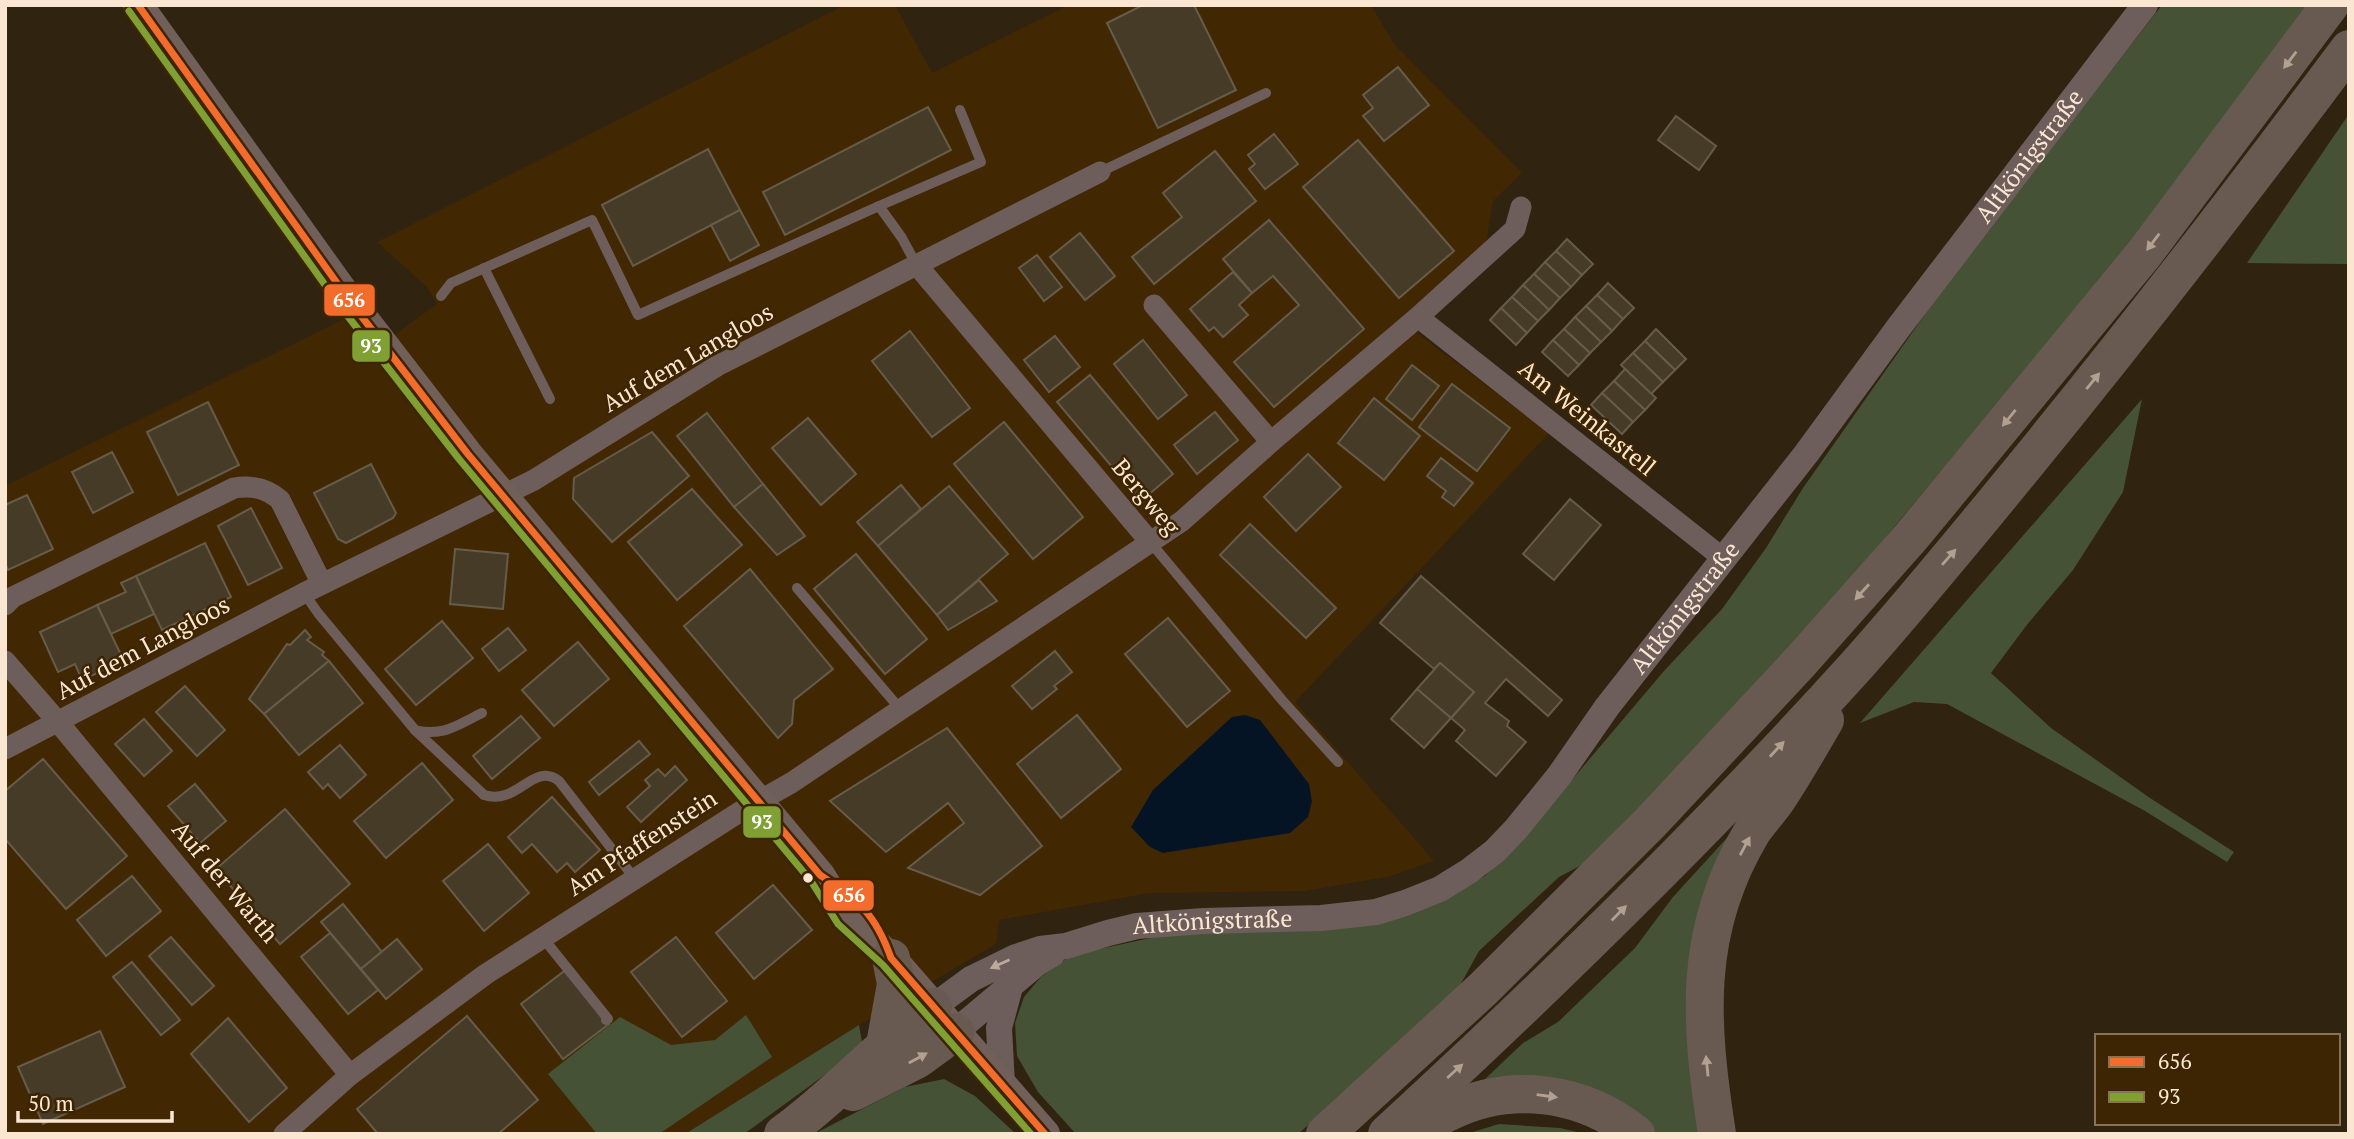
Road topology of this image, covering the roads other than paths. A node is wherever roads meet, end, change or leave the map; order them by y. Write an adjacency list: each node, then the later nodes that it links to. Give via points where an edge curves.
1 (138, 5): 17 (main road, via 352,304)
2 (2145, 5): 19 (street, Altkönigstraße)
3 (2330, 5): 46 (highway, one-way to 46, via 2144,254 1911,537 1801,661 1650,823 1483,989)
4 (2349, 48): 24 (highway, one-way to 4, via 2086,390)
5 (1266, 93): 7 (lane)
6 (960, 110): 8 (lane, via 981,162)
7 (1100, 172): 10 (street, Auf dem Langloos)
8 (879, 206): 10 (lane); 11 (lane, via 638,315 592,220)
9 (1521, 207): 14 (street, via 1515,229)
10 (916, 264): 17 (street, Auf dem Langloos, via 717,366); 18 (street, Bergweg)
11 (484, 268): 12 (lane, via 451,283); 15 (lane)
12 (440, 296)
13 (1154, 305): 16 (street)
14 (1418, 317): 16 (street); 19 (street, Am Weinkastell)
15 (550, 399)
16 (1270, 442): 18 (street, Am Pfaffenstein)
17 (502, 496): 20 (street, Auf dem Langloos); 31 (main road)
18 (1151, 543): 25 (street, Am Pfaffenstein); 30 (lane, Bergweg)
19 (1724, 559): 34 (street, Altkönigstraße, via 1517,829 1495,851 1440,889 1405,903 1348,916 1163,924)
20 (313, 588): 22 (street, via 280,500 270,492 246,486 25,591); 27 (street, Auf dem Langloos); 28 (lane, via 318,613)
21 (797, 588): 25 (lane)
22 (5, 605)
23 (5, 661): 27 (street, Auf der Warth)
24 (1857, 665): 47 (highway, one-way to 24, via 1513,1019 1676,857); 50 (highway, one-way to 24, via 1703,1010 1705,964 1714,919 1753,831 1803,760)
25 (901, 710): 31 (street, Am Pfaffenstein)
26 (482, 713): 28 (lane, via 442,733)
27 (58, 722): 29 (street, Auf dem Langloos); 40 (street, Auf der Warth)
28 (415, 730): 32 (lane, via 484,795 495,799 539,776 553,776)
29 (5, 749)
30 (1338, 762)
31 (758, 802): 32 (street, Am Pfaffenstein); 35 (main road, via 820,875 846,917)
32 (635, 879): 33 (street, Am Pfaffenstein)
33 (543, 938): 37 (lane); 40 (street, Am Pfaffenstein, via 486,974)
34 (1066, 946): 36 (street, Altkönigstraße); 38 (street, Altkönigstraße, one-way to 38, via 1040,949 971,979)
35 (891, 958): 38 (main road); 39 (highway, via 895,984)
36 (1010, 987): 38 (street, Altkönigstraße); 41 (street, via 999,1028)
37 (606, 1020)
38 (944, 1020): 39 (highway); 41 (main road); 42 (highway, one-way to 38, via 918,1059)
39 (885, 1045): 42 (highway)
40 (350, 1075): 43 (street, Am Pfaffenstein)
41 (1002, 1085): 45 (main road)
42 (814, 1112): 44 (highway)
43 (284, 1134)
44 (783, 1134)
45 (1045, 1134)
46 (1325, 1134)
47 (1387, 1134)
48 (1415, 1134): 49 (highway, one-way to 49, via 1480,1099 1513,1094 1585,1104)
49 (1636, 1134)
50 (1717, 1134)

